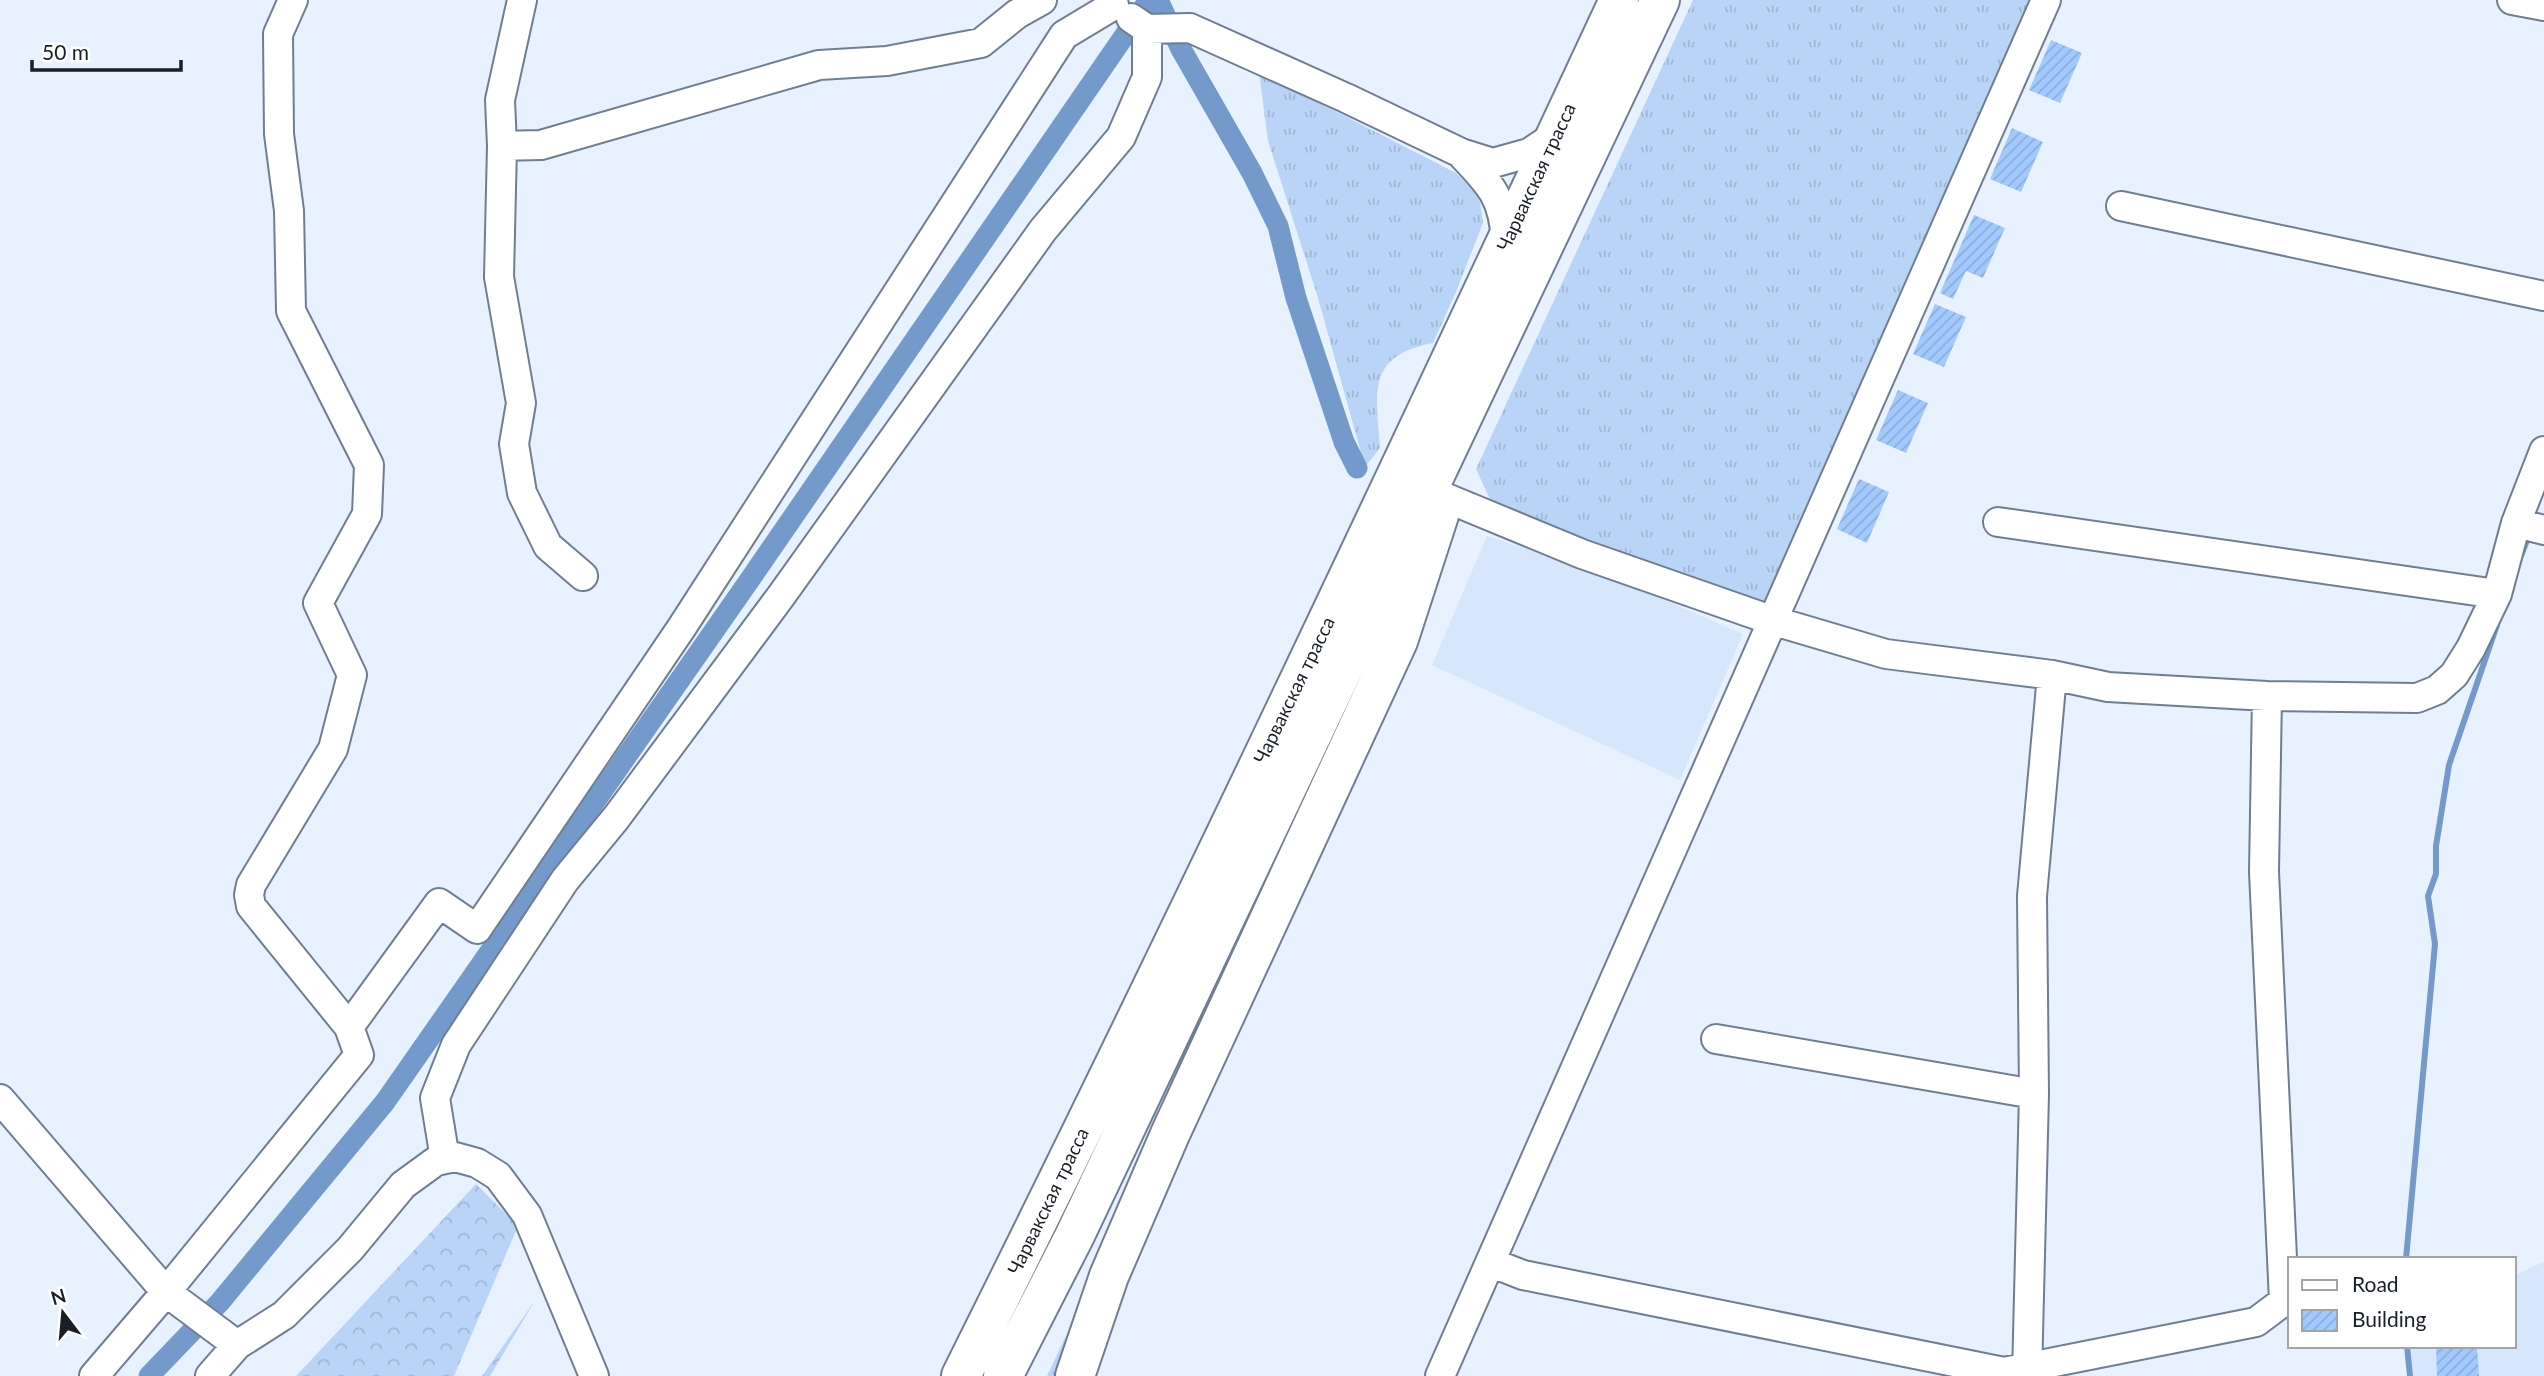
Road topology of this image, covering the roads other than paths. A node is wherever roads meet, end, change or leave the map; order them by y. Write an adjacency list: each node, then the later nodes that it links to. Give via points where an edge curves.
1 (293, 0): 28 (street, via 278,34 279,134 289,211 291,311 369,465 367,514 318,603 352,675 333,749 248,895 251,906)
2 (522, 0): 12 (street, via 500,100)
3 (1042, 0): 12 (street, via 981,43 887,61 819,65 541,145)
4 (1619, 0): 11 (highway, Чарвакская трасса)
5 (1660, 0): 17 (highway, Чарвакская трасса)
6 (2046, 0): 25 (street)
7 (2512, 0): 9 (street)
8 (1113, 2): 10 (street); 28 (street, via 1064,35 682,627 477,929 439,902)
9 (2544, 6)
10 (1147, 29): 13 (street, via 1190,28); 32 (street, via 1147,77 1121,137 1043,230 780,597 565,880 456,1045 435,1098)
11 (1560, 127): 13 (street, via 1550,139 1517,158 1493,163); 15 (highway, Чарвакская трасса)
12 (502, 146): 23 (street, via 499,277 521,403 514,444 522,493 548,546)
13 (1461, 153): 15 (street, via 1496,195)
14 (2121, 206): 16 (street)
15 (1506, 242): 41 (highway, Чарвакская трасса)
16 (2544, 296)
17 (1460, 425): 19 (highway); 33 (highway, Чарвакская трасса)
18 (2544, 451): 21 (street)
19 (1444, 497): 25 (street, via 1582,554); 44 (highway, via 1398,641 1171,1132 1109,1276)
20 (1998, 523): 24 (street)
21 (2516, 523): 22 (street); 24 (street)
22 (2544, 530)
23 (583, 576)
24 (2497, 594): 27 (street, via 2471,648 2454,675 2437,690 2417,698)
25 (1771, 620): 26 (street, via 1886,654); 34 (street)
26 (2052, 675): 27 (street, via 2108,687); 30 (street, via 2032,896)
27 (2267, 696): 37 (street, via 2264,872 2284,1301 2256,1322)
28 (349, 1027): 35 (street, via 359,1055)
29 (1716, 1039): 30 (street)
30 (2034, 1094): 37 (street)
31 (0, 1099): 35 (street)
32 (445, 1158): 36 (street, via 403,1185 350,1249 284,1315); 40 (street, via 467,1159 498,1176 527,1215)
33 (1075, 1235): 42 (highway, Чарвакская трасса); 43 (highway)
34 (1490, 1262): 37 (street, via 1523,1275 2004,1372); 45 (street)
35 (176, 1299): 36 (street); 38 (street)
36 (227, 1338): 39 (street)
37 (2027, 1372)
38 (94, 1376)
39 (210, 1376)
40 (594, 1376)
41 (961, 1376)
42 (1003, 1376)
43 (1015, 1376)
44 (1075, 1376)
45 (1440, 1376)

